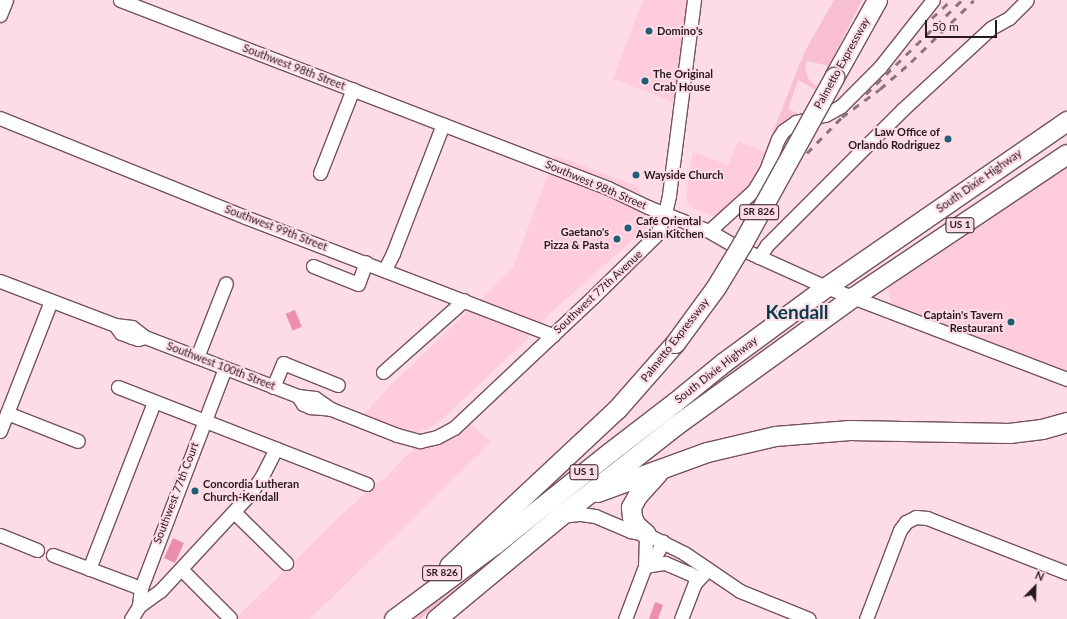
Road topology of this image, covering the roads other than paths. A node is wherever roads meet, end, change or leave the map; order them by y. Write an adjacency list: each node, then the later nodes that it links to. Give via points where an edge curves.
1 (6, 0): 7 (street)
2 (120, 0): 8 (street, Southwest 98th Street)
3 (694, 0): 16 (street, Southwest 77th Avenue)
4 (877, 0): 64 (highway, Palmetto Expressway / SR 826, bridge, via 742,244 716,287 676,343 617,409)
5 (933, 0): 17 (street, via 880,67 841,106 825,115 796,122 784,131 778,138 766,170 754,190)
6 (1027, 0): 18 (street, via 1008,18 991,28 902,110)
7 (0, 15)
8 (353, 89): 11 (street, Southwest 98th Street); 15 (street)
9 (0, 118): 19 (street, Southwest 99th Street, via 238,214)
10 (1067, 121): 12 (highway, South Dixie Highway / US 1)
11 (443, 124): 16 (street, Southwest 98th Street); 21 (street)
12 (1036, 141): 14 (highway); 24 (highway, South Dixie Highway / US 1)
13 (1067, 154): 14 (highway, South Dixie Highway / US 1)
14 (1050, 165): 25 (highway, South Dixie Highway / US 1)
15 (320, 173)
16 (665, 213): 17 (street, Southwest 98th Street); 28 (street, Southwest 77th Avenue, via 657,234 646,247)
17 (709, 231): 18 (street, Southwest 98th Street)
18 (758, 257): 24 (street, Southwest 98th Street)
19 (366, 262): 20 (street, via 358,284); 21 (street, Southwest 99th Street)
20 (313, 266)
21 (385, 269): 26 (street, Southwest 99th Street)
22 (0, 281): 27 (street, Southwest 100th Street)
23 (226, 283): 29 (street)
24 (826, 287): 25 (street, Southwest 98th Street); 64 (highway, South Dixie Highway / US 1, via 724,362 495,544)
25 (853, 297): 32 (street, Southwest 98th Street); 46 (highway, South Dixie Highway / US 1, via 676,425)
26 (464, 300): 28 (street, Southwest 99th Street); 31 (street)
27 (51, 301): 29 (street, Southwest 100th Street, via 115,325 132,327 145,337); 37 (street)
28 (553, 335): 41 (street, Southwest 77th Avenue, via 454,428)
29 (197, 357): 30 (street, Southwest 100th Street)
30 (225, 368): 35 (street, Southwest 100th Street); 38 (street, Southwest 77th Court)
31 (383, 372)
32 (1067, 379)
33 (338, 385): 35 (street, via 283,363)
34 (118, 387): 36 (street)
35 (273, 387): 41 (street, Southwest 100th Street, via 298,396 315,398 331,409 408,438 420,441)
36 (154, 402): 38 (street); 56 (street)
37 (7, 413): 40 (street); 42 (street)
38 (203, 421): 43 (street); 60 (street, Southwest 77th Court)
39 (1067, 422): 44 (highway, via 1042,429 1009,433 850,430 792,434 725,447)
40 (0, 430)
41 (432, 439)
42 (78, 441)
43 (276, 450): 45 (street); 47 (street, via 261,478)
44 (663, 467): 46 (highway); 50 (highway, via 637,496 631,507 635,524)
45 (367, 484)
46 (587, 495): 48 (highway, South Dixie Highway / US 1)
47 (234, 512): 53 (street); 55 (street)
48 (560, 516): 50 (street, via 595,516); 65 (highway, South Dixie Highway / US 1)
49 (0, 535): 51 (street)
50 (654, 538): 54 (street); 54 (street, via 653,560); 57 (street, via 687,554)
51 (37, 550)
52 (53, 555): 56 (street)
53 (286, 564)
54 (645, 566): 59 (street, via 665,563); 66 (street)
55 (181, 568): 61 (street, via 160,591); 62 (street)
56 (89, 569): 60 (street)
57 (708, 569): 59 (street); 68 (street, via 746,594)
58 (1067, 573): 69 (street, via 926,517 914,517 900,530)
59 (698, 578): 67 (street)
60 (140, 588): 61 (street, Southwest 77th Court)
61 (140, 606): 63 (street)
62 (230, 618)
63 (131, 619)
64 (394, 619)
65 (436, 619)
66 (625, 619)
67 (681, 619)
68 (809, 619)
69 (866, 619)

